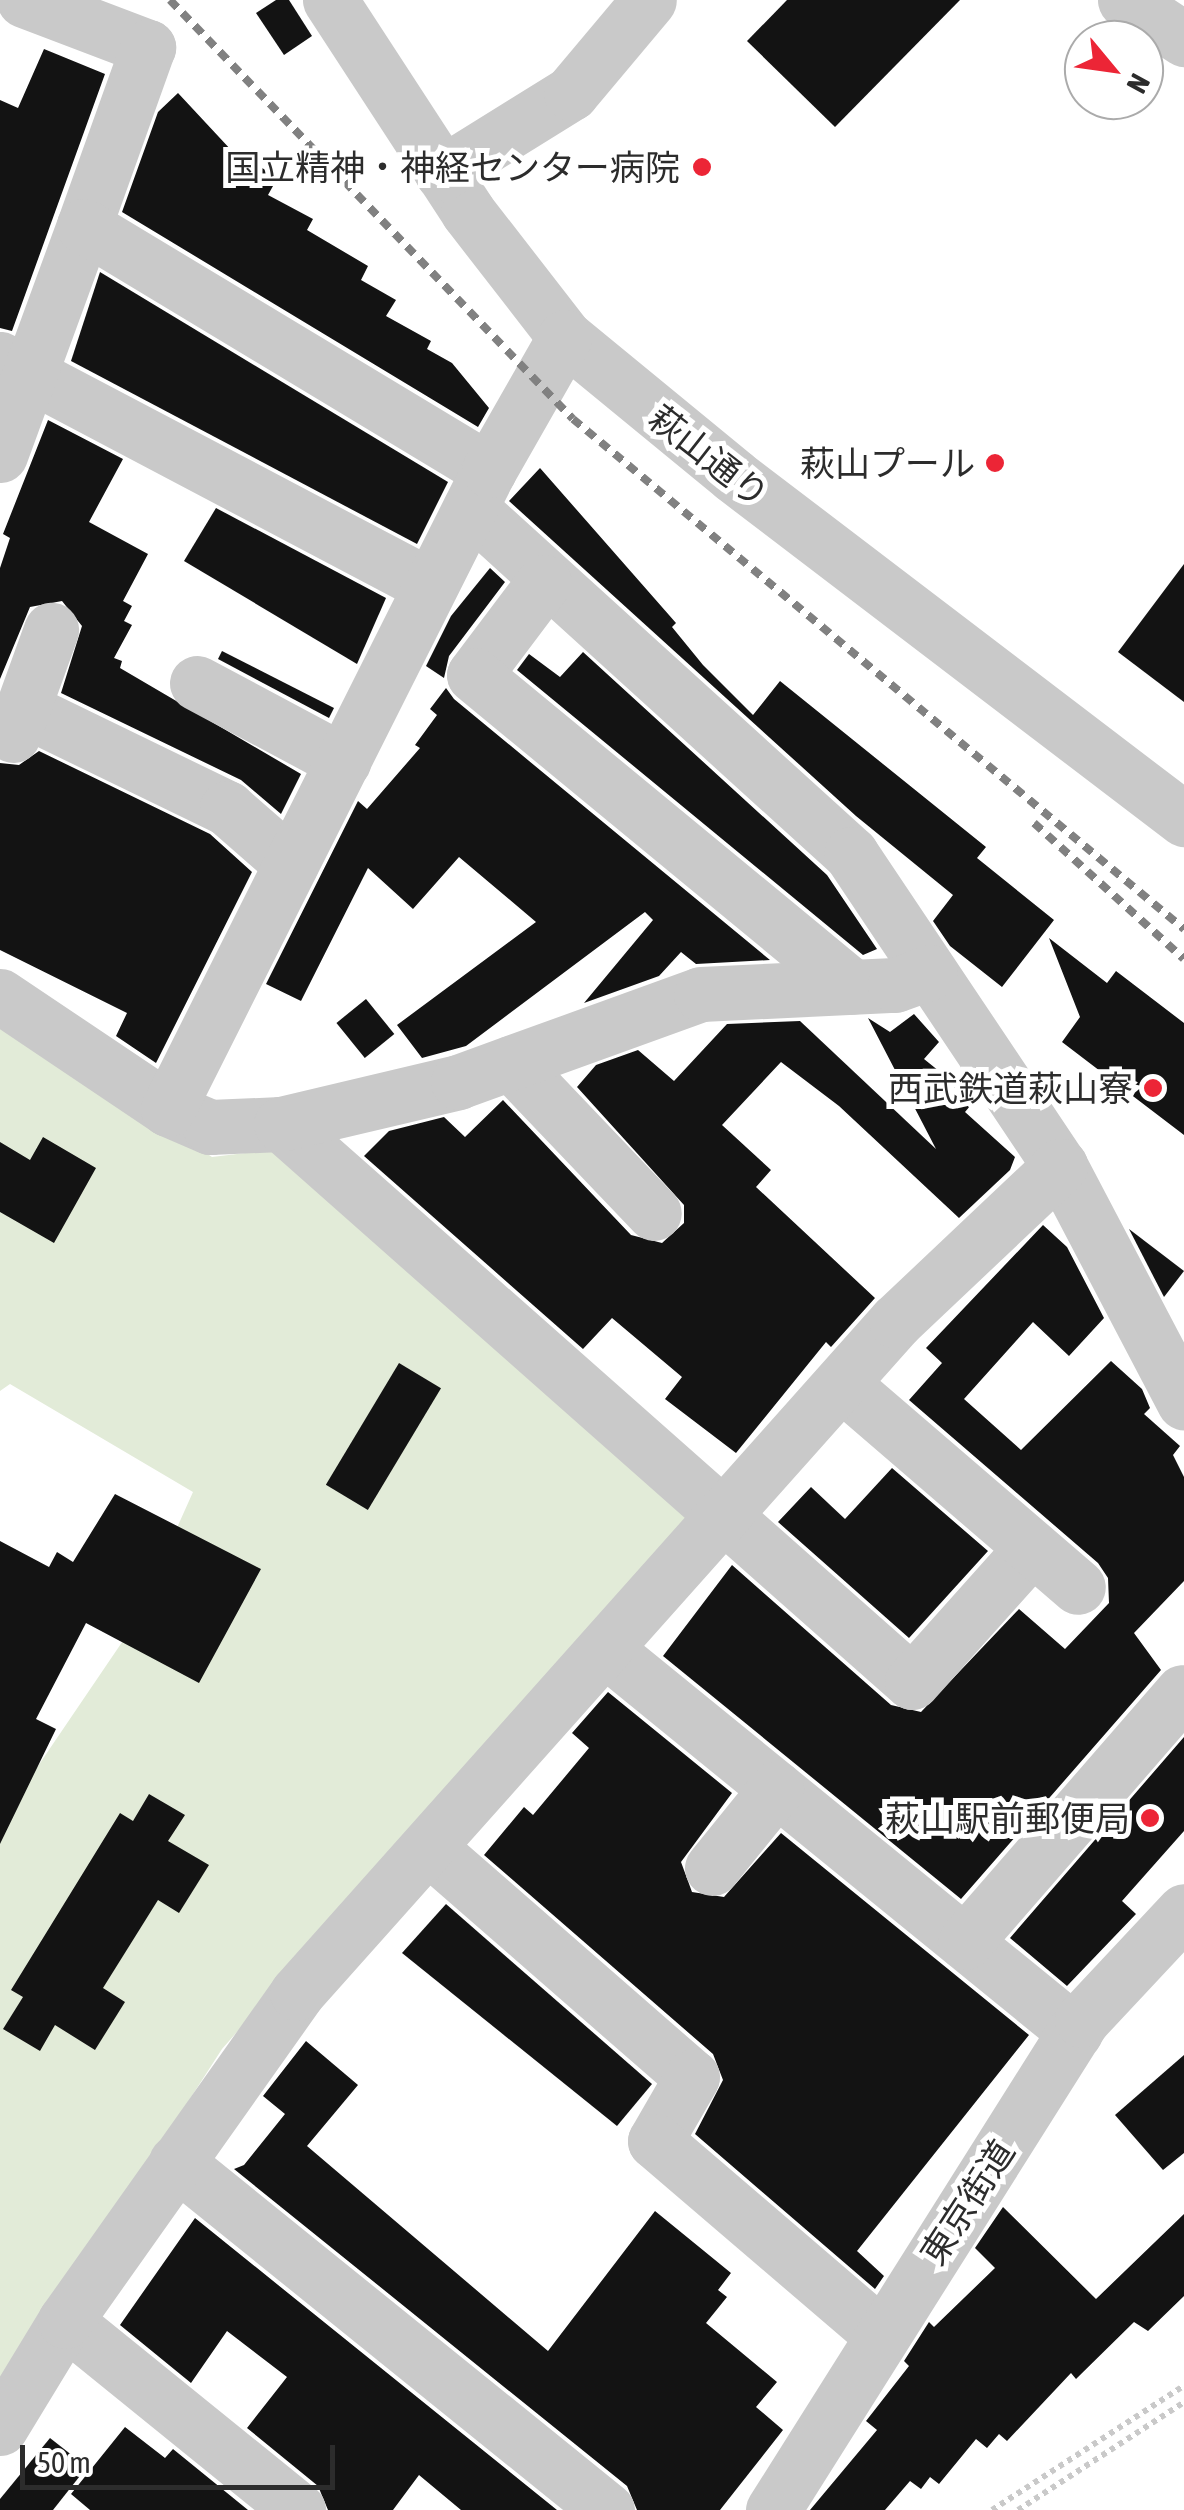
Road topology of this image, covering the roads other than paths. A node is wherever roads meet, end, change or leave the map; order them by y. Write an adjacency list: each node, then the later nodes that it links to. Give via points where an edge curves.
1 (24, 0): 7 (street, via 148,48)
2 (330, 0): 6 (street, 萩山通り)
3 (649, 0): 6 (street, via 571,93)
4 (1126, 0): 5 (street)
5 (1184, 39)
6 (442, 173): 8 (street, 萩山通り)
7 (84, 226): 9 (street); 11 (street)
8 (564, 337): 11 (street); 17 (street, 萩山通り, via 734,476)
9 (16, 366): 10 (street); 13 (street)
10 (0, 455)
11 (480, 489): 12 (street); 13 (street)
12 (544, 582): 19 (street, via 772,776 851,854); 20 (street, via 474,676)
13 (430, 586): 16 (street)
14 (51, 630): 18 (street, via 19,723 228,808)
15 (197, 683): 16 (street)
16 (343, 761): 18 (street)
17 (1184, 819)
18 (291, 864): 23 (street)
19 (930, 972): 20 (street, via 896,984); 25 (street)
20 (852, 987): 22 (street, via 701,994)
21 (0, 996): 23 (street)
22 (511, 1063): 24 (street); 26 (street)
23 (168, 1110): 24 (street, via 210,1127)
24 (281, 1124): 29 (street)
25 (1060, 1166): 27 (street, via 896,1321); 28 (street)
26 (654, 1214)
27 (842, 1384): 29 (street); 30 (street)
28 (1184, 1402)
29 (727, 1518): 30 (street, via 912,1682); 32 (street)
30 (1032, 1548): 31 (street)
31 (1078, 1587)
32 (606, 1650): 34 (street); 35 (street)
33 (1182, 1692): 38 (street)
34 (776, 1788): 36 (street); 38 (street)
35 (428, 1847): 40 (street, via 298,1993); 42 (street, via 692,2077 655,2142)
36 (712, 1868)
37 (1184, 1912): 39 (street, 東京街道)
38 (965, 1942): 39 (street)
39 (1075, 2032): 42 (street, 東京街道)
40 (176, 2162): 41 (street); 45 (street)
41 (64, 2321): 43 (street); 44 (street)
42 (882, 2335): 46 (street, 東京街道)
43 (0, 2428)
44 (298, 2510)
45 (607, 2510)
46 (773, 2510)

